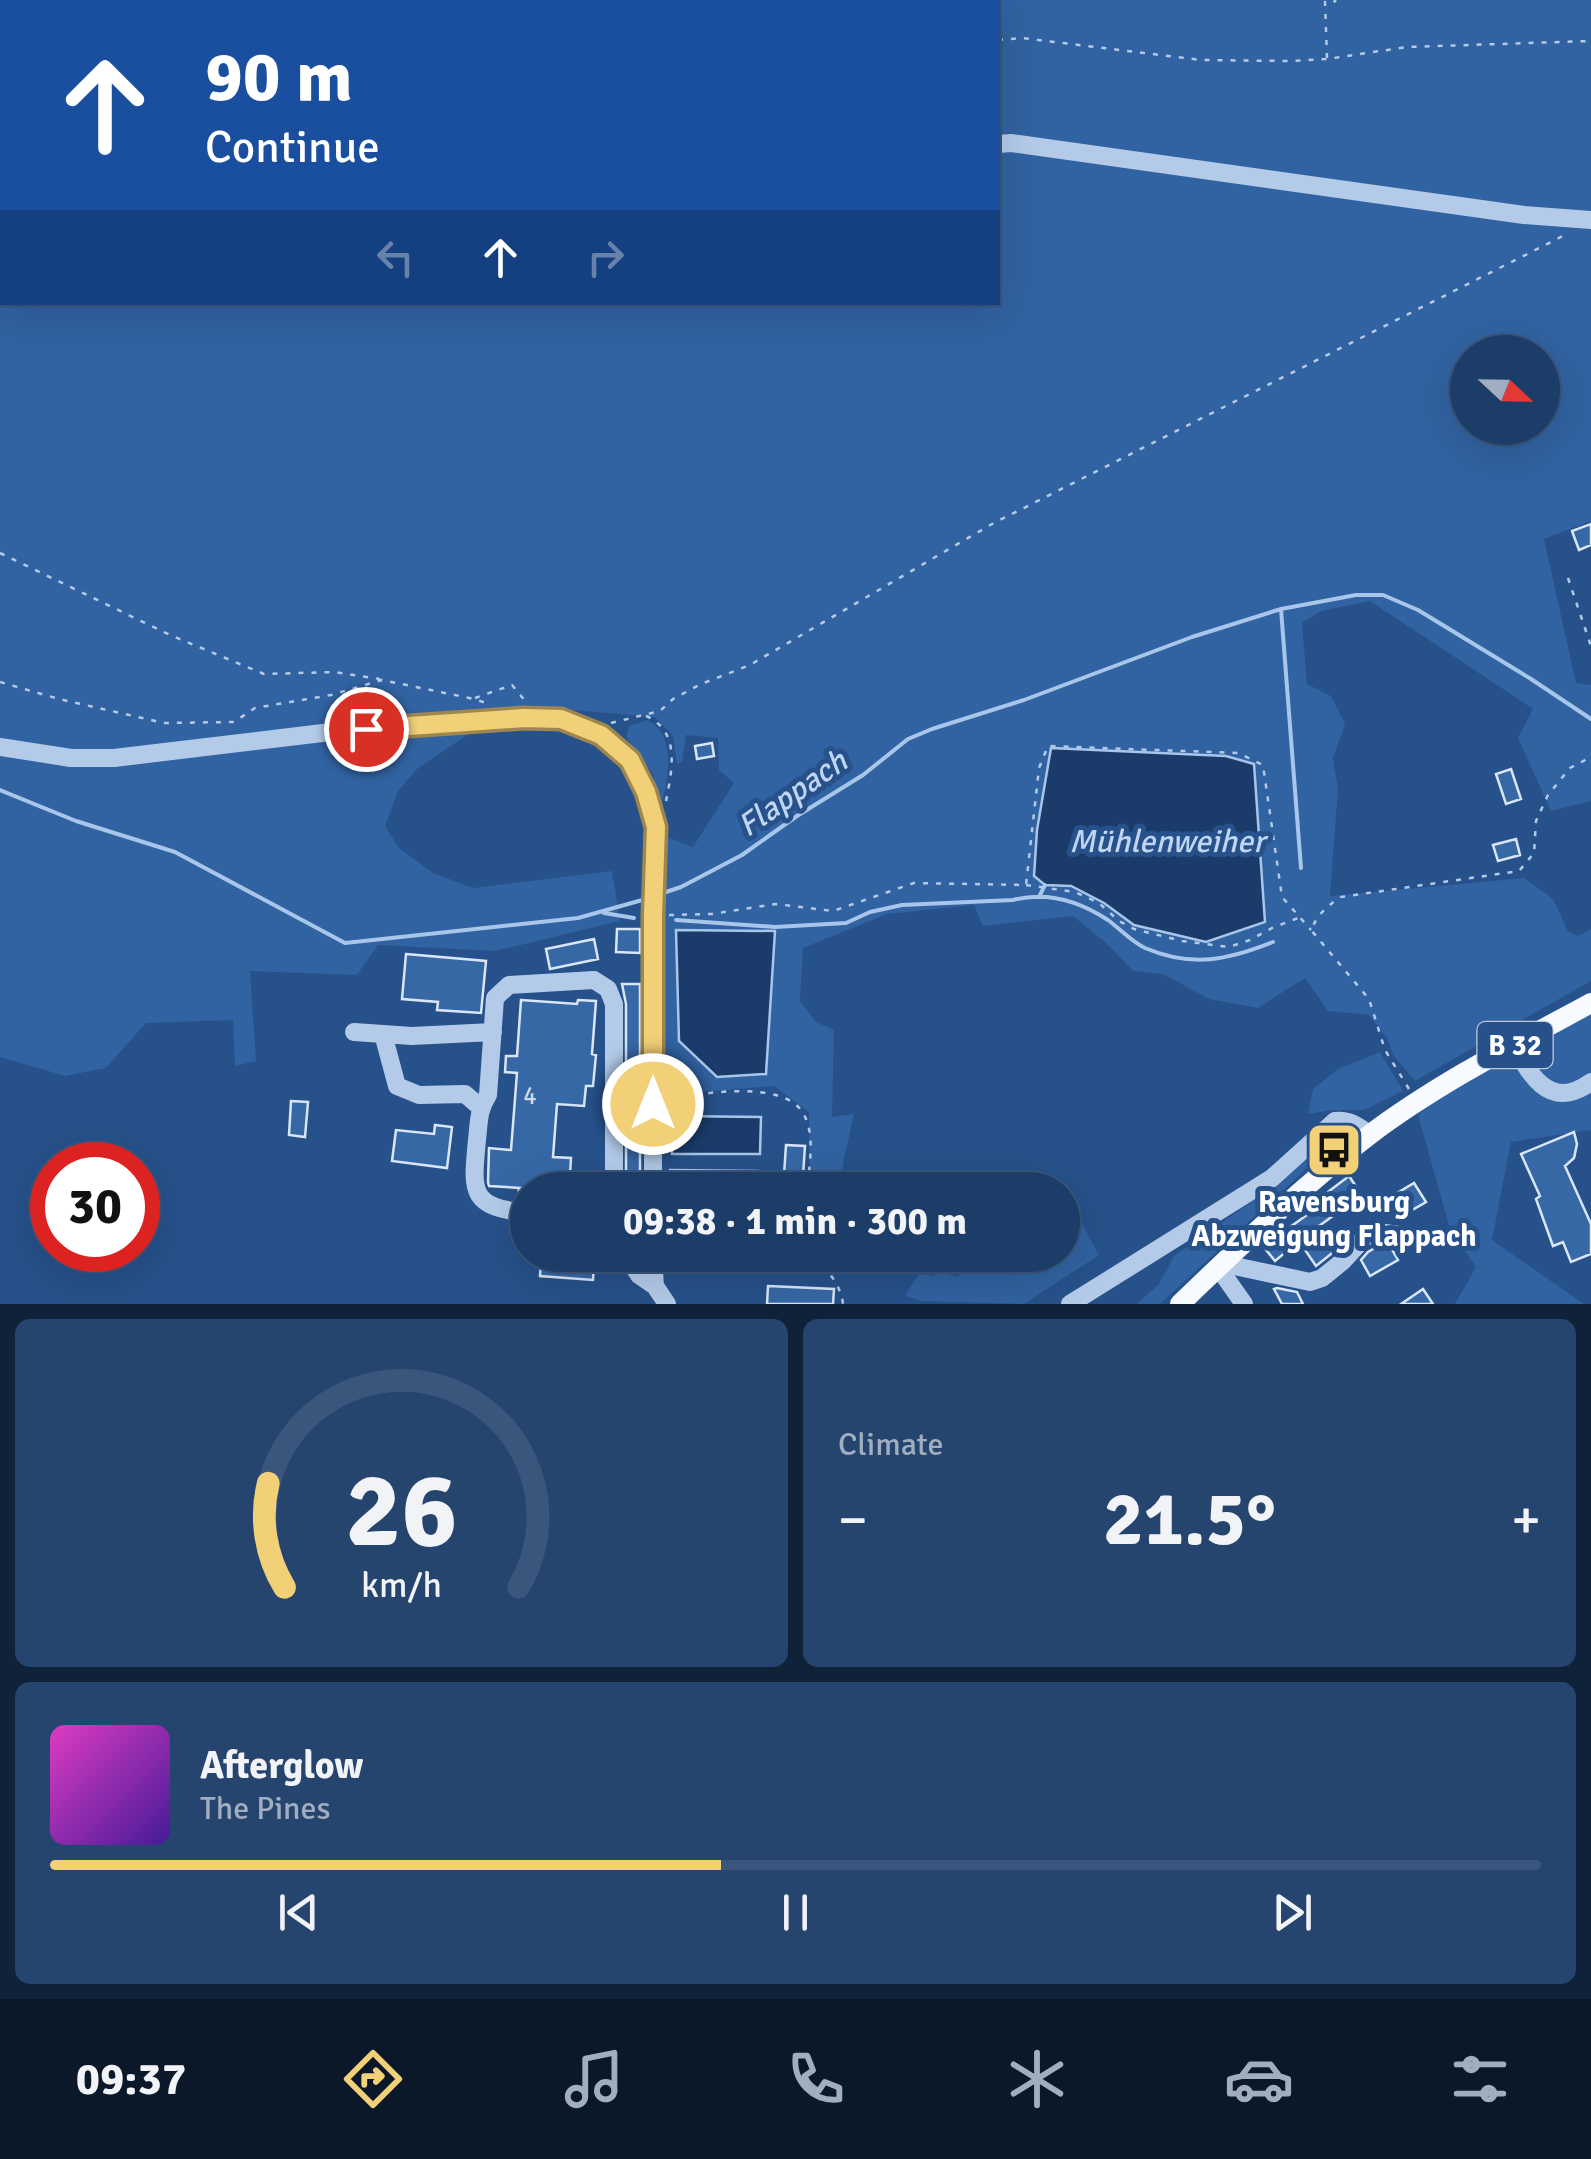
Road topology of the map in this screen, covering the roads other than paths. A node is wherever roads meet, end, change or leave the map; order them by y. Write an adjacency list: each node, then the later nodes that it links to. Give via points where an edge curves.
1 (1000, 144): 2 (street)
2 (1591, 220)
3 (0, 747): 13 (street, via 114,758 540,718 601,735 630,760 656,827)
4 (1591, 1003): 8 (main road, B 32)
5 (354, 1032): 7 (street)
6 (493, 1032): 7 (street); 10 (street, via 488,1095); 12 (street, via 496,998 509,985 594,980 608,989 614,1004)
7 (383, 1034): 10 (street, via 397,1086 418,1095 465,1094)
8 (1511, 1038): 9 (street, via 1537,1082 1552,1093); 11 (main road, B 32)
9 (1591, 1082)
10 (480, 1107): 14 (street, via 473,1182 491,1206)
11 (1370, 1135): 16 (main road, B 32); 21 (street, via 1336,1121 1272,1178)
12 (614, 1172)
13 (653, 1172)
14 (510, 1210)
15 (1399, 1234): 16 (street, via 1365,1236 1310,1282)
16 (1222, 1264): 22 (main road, B 32); 23 (street)
17 (637, 1272): 19 (street)
18 (655, 1272): 19 (street)
19 (655, 1286): 20 (street)
20 (667, 1304)
21 (1070, 1304)
22 (1180, 1304)
23 (1244, 1304)

